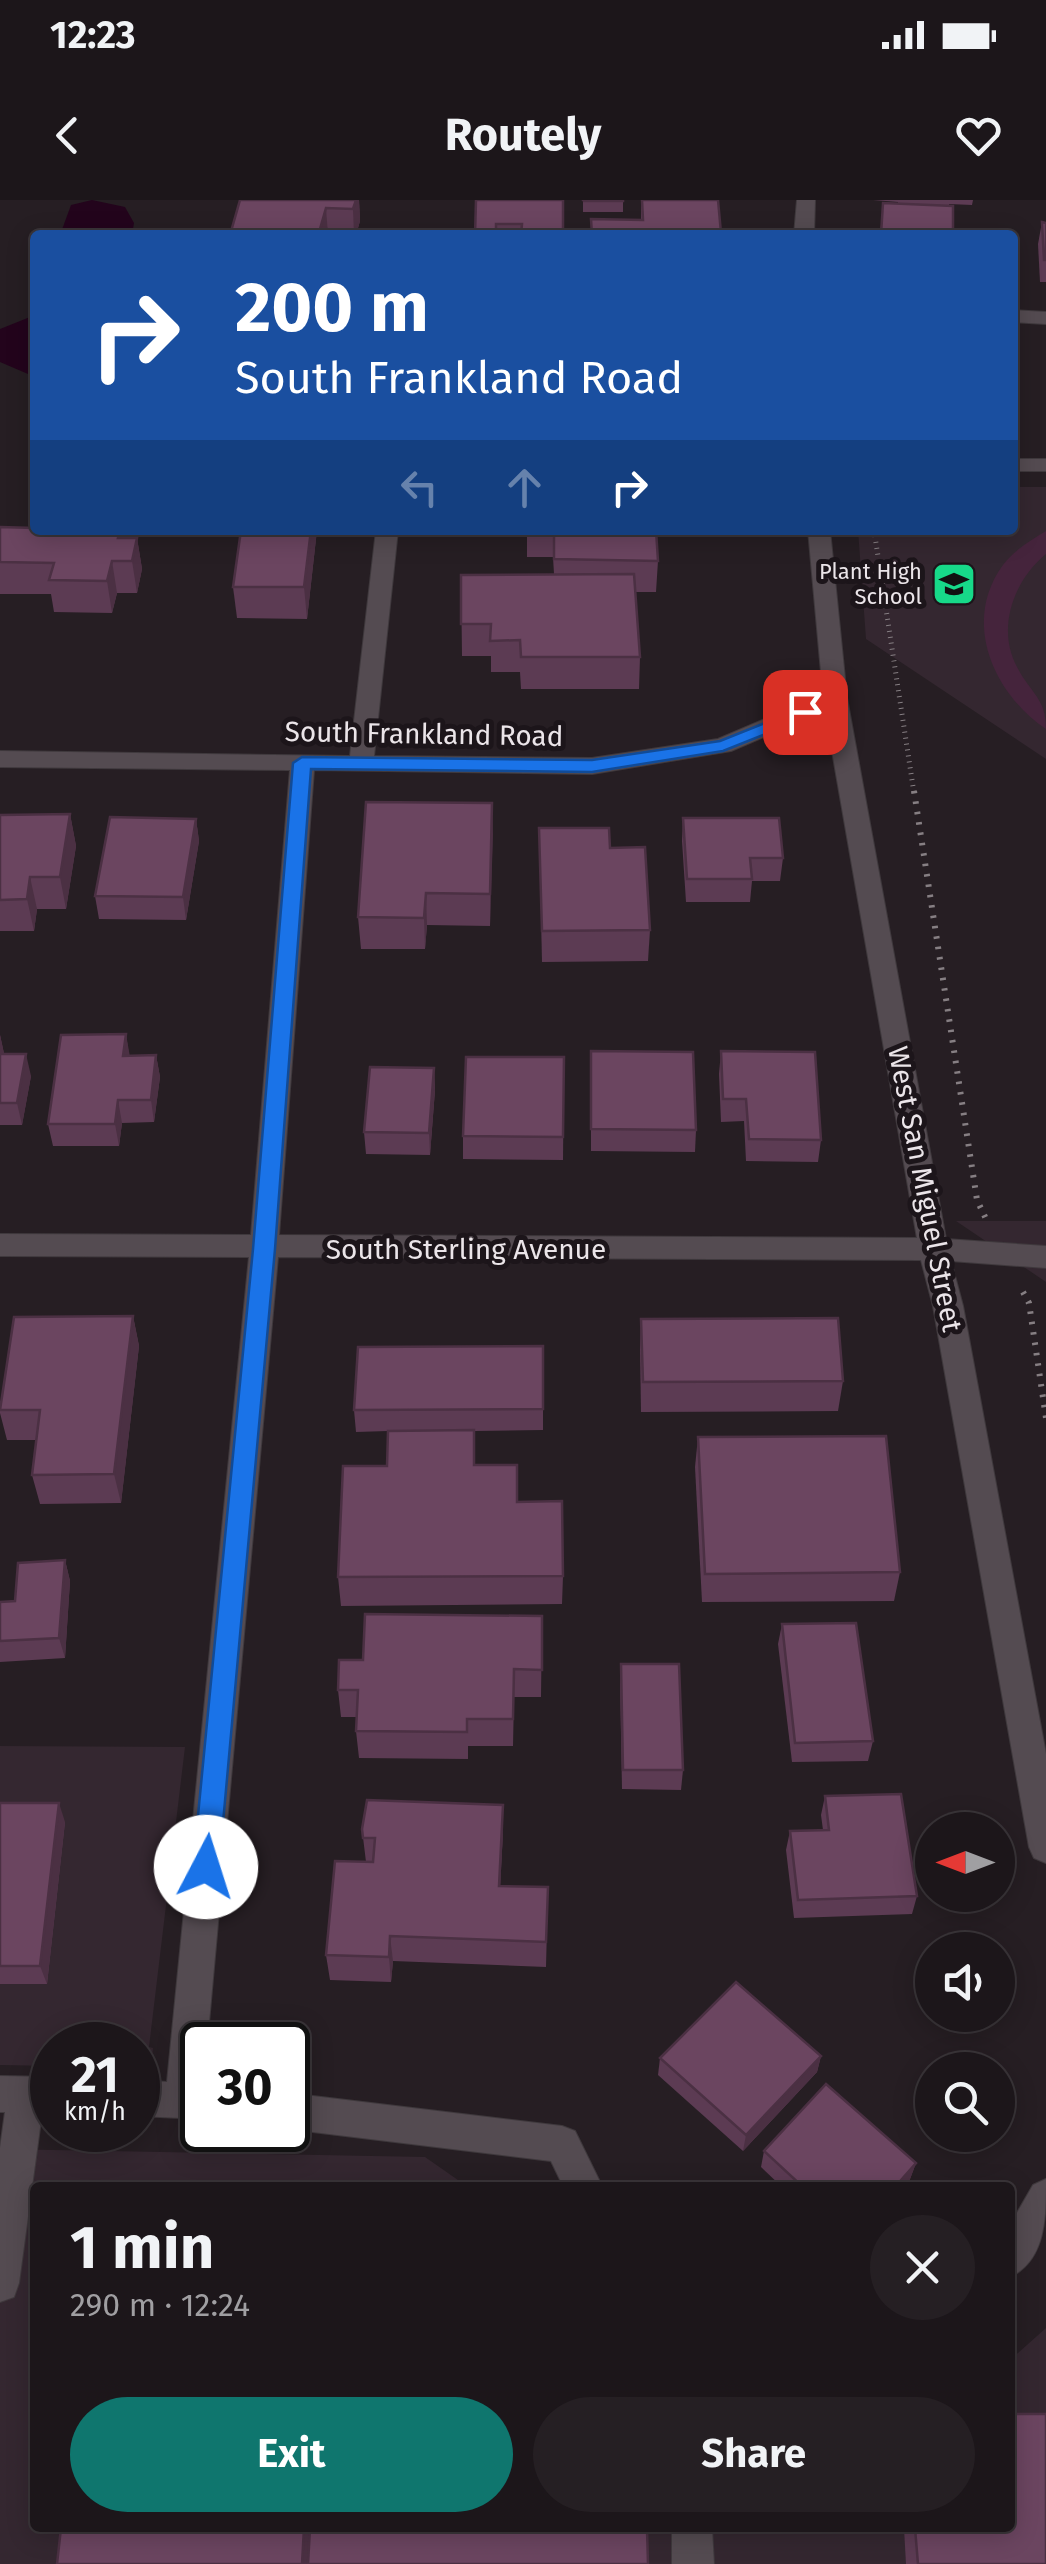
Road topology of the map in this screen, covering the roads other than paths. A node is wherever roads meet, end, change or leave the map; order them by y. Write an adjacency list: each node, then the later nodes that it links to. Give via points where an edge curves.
1 (806, 200): 2 (street)
2 (804, 230)
3 (1018, 316): 4 (street)
4 (1046, 318)
5 (1018, 465): 6 (street)
6 (1046, 466)
7 (386, 535): 12 (street)
8 (819, 535): 9 (street, West San Miguel Street)
9 (835, 698): 12 (street, South Frankland Road, via 723,746 668,756 592,766); 15 (street, West San Miguel Street)
10 (0, 759): 11 (street, South Frankland Road)
11 (302, 763): 12 (street, South Frankland Road); 14 (street)
12 (361, 764)
13 (0, 1245): 14 (street, South Sterling Avenue)
14 (264, 1249): 15 (street, South Sterling Avenue); 18 (street)
15 (933, 1249): 16 (street, South Sterling Avenue); 17 (street, West San Miguel Street)
16 (1046, 1257)
17 (1046, 1846)
18 (200, 2022)
19 (26, 2095): 24 (street)
20 (310, 2114): 21 (street, via 562,2144)
21 (581, 2182)
22 (1046, 2198): 23 (street)
23 (1015, 2251)
24 (0, 2283)
25 (692, 2532): 26 (street)
26 (694, 2564)

